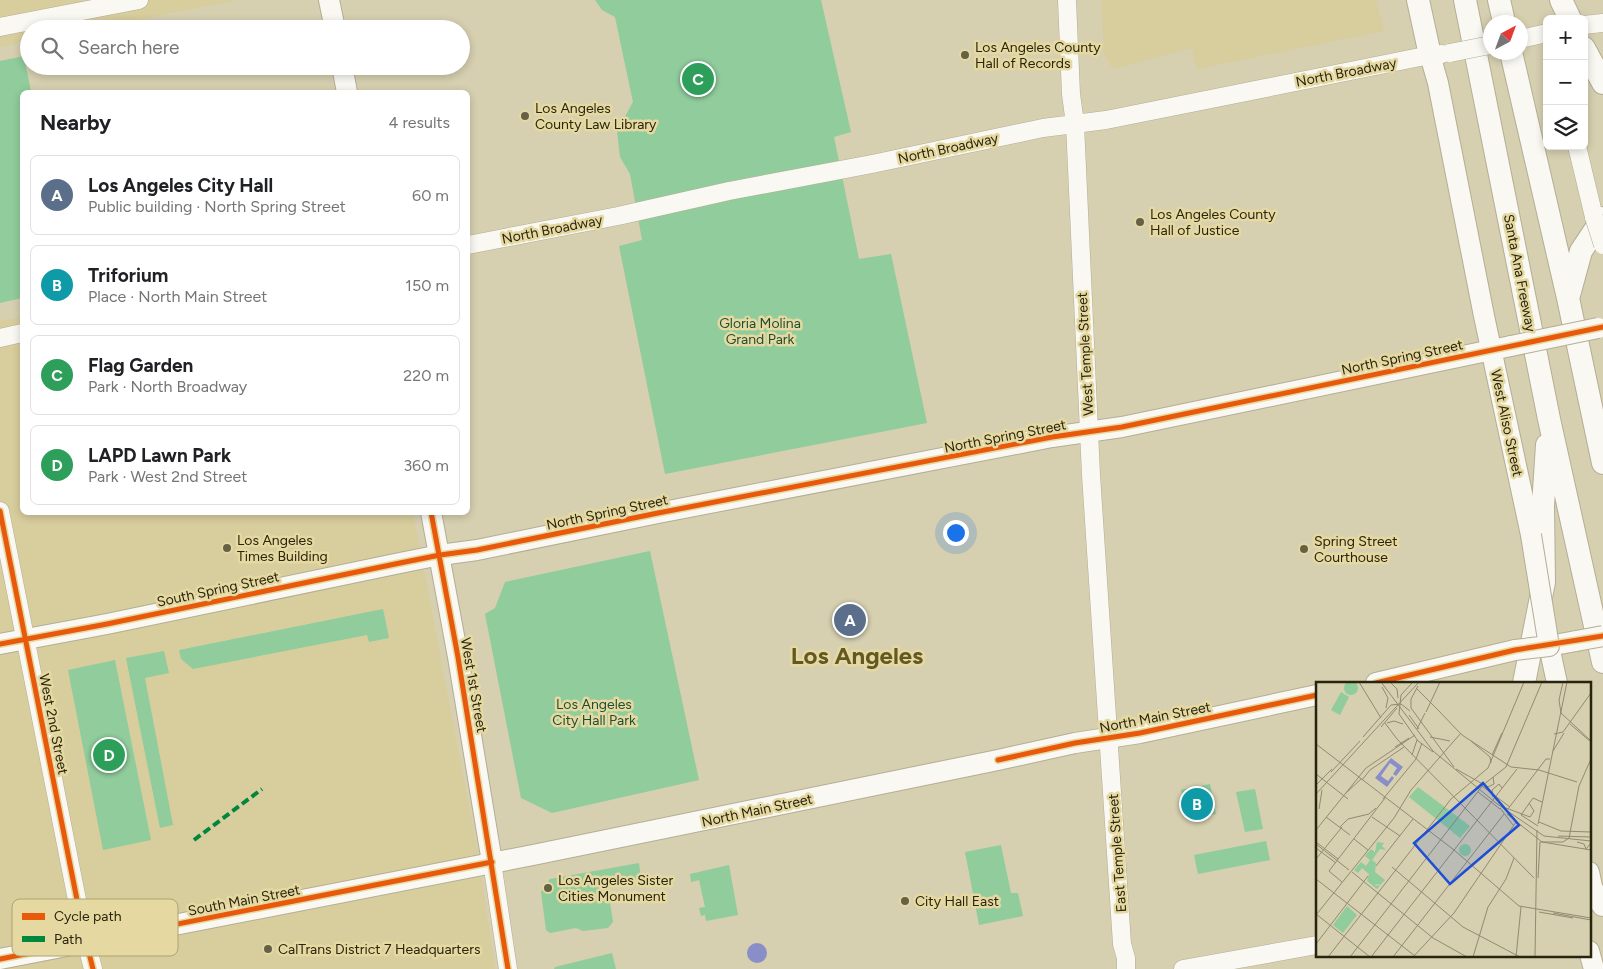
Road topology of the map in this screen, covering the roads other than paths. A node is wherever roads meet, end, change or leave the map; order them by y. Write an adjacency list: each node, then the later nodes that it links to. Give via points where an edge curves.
1 (140, 0): 10 (main road)
2 (329, 0): 11 (main road)
3 (1067, 0): 23 (main road, West Temple Street)
4 (1418, 0): 17 (highway)
5 (1465, 0): 33 (highway, Santa Ana Freeway)
6 (1499, 0): 8 (highway)
7 (1561, 0): 9 (highway)
8 (1502, 15)
9 (1568, 15)
10 (32, 20)
11 (333, 20)
12 (20, 22): 13 (main road)
13 (0, 26)
14 (1543, 34): 15 (main road)
15 (1528, 37)
16 (1483, 46): 17 (main road, North Broadway, bridge)
17 (1440, 54): 23 (main road, North Broadway); 32 (main road, West Aliso Street, via 1438,84)
18 (1588, 55): 21 (highway)
19 (1513, 60): 28 (highway)
20 (344, 75): 22 (main road)
21 (1603, 83)
22 (347, 90)
23 (1074, 124): 26 (main road, North Broadway); 34 (main road, West Temple Street)
24 (1578, 150): 25 (main road)
25 (1596, 214): 27 (main road, bridge); 28 (highway, via 1581,251)
26 (470, 245)
27 (1603, 245)
28 (1568, 298): 35 (highway)
29 (1601, 327): 32 (main road, North Spring Street, bridge)
30 (20, 333): 31 (main road)
31 (0, 338)
32 (1501, 348): 34 (main road, North Spring Street); 42 (main road, West Aliso Street, bridge)
33 (1549, 419): 43 (highway, Santa Ana Freeway); 45 (highway, via 1543,506 1544,582)
34 (1089, 432): 38 (main road, North Spring Street, via 822,480); 48 (main road, West Temple Street)
35 (1603, 463)
36 (0, 510): 40 (main road, West 2nd Street)
37 (432, 515): 38 (main road, West 1st Street)
38 (440, 555): 40 (main road, South Spring Street); 49 (main road, West 1st Street)
39 (1603, 636): 42 (main road, bridge)
40 (26, 640): 41 (main road, South Spring Street); 50 (main road, West 2nd Street)
41 (0, 644)
42 (1549, 646): 44 (main road, bridge, via 1515,650); 46 (main road, West Aliso Street)
43 (1603, 662)
44 (1380, 682)
45 (1524, 682)
46 (1557, 682)
47 (1316, 695): 48 (main road, North Main Street)
48 (1108, 737): 49 (main road, North Main Street); 59 (main road, East Temple Street)
49 (492, 862): 51 (main road, South Main Street); 58 (main road)
50 (78, 899)
51 (178, 923)
52 (1316, 945): 60 (main road)
53 (1590, 955): 61 (main road)
54 (14, 956): 56 (main road, South Main Street)
55 (90, 956): 57 (main road, West 2nd Street)
56 (0, 959)
57 (93, 969)
58 (508, 969)
59 (1126, 969)
60 (1183, 969)
61 (1594, 969)

